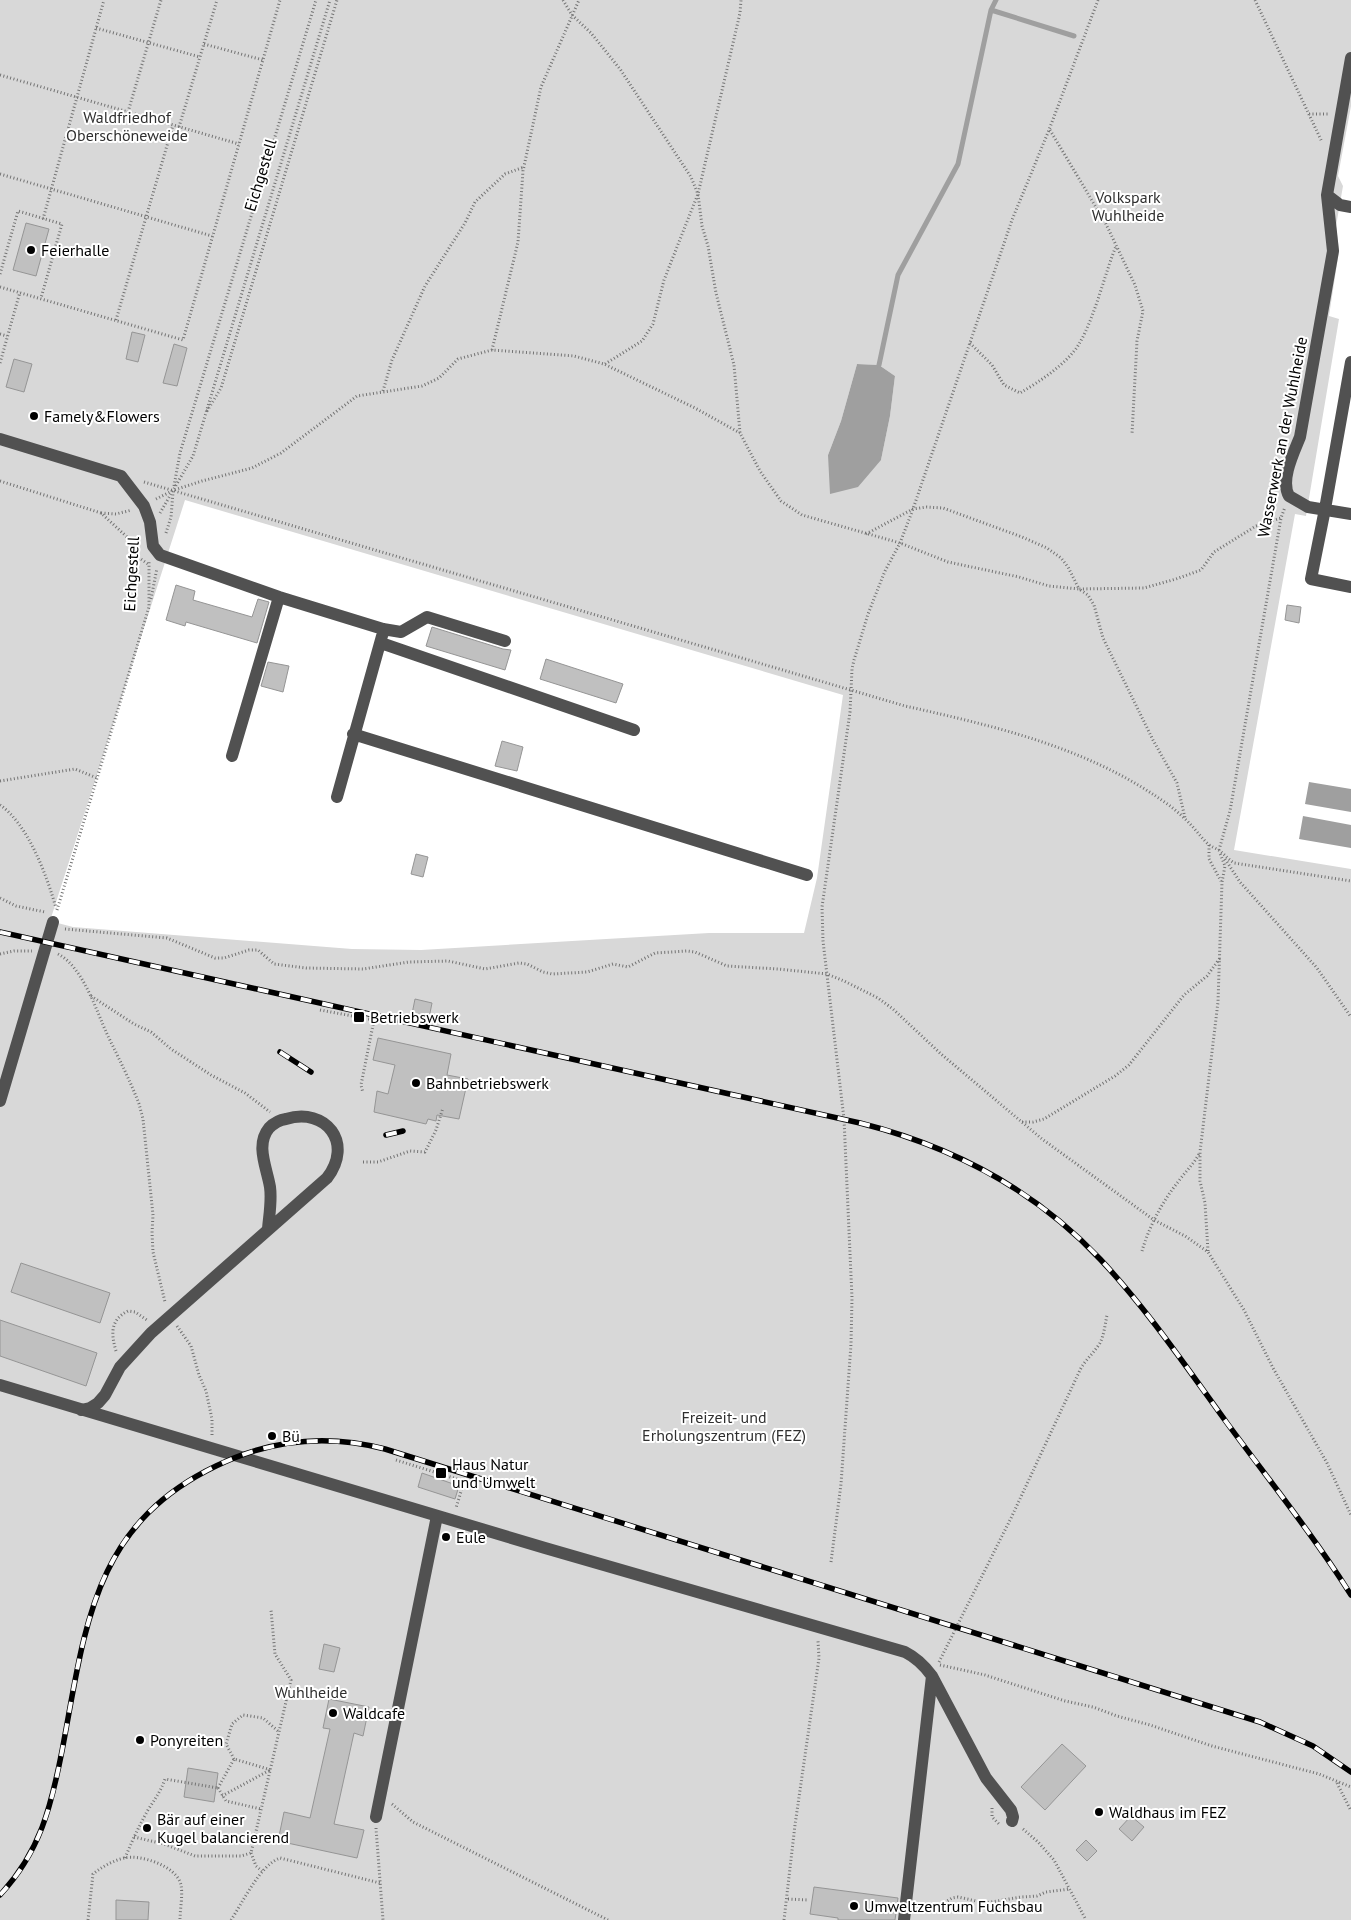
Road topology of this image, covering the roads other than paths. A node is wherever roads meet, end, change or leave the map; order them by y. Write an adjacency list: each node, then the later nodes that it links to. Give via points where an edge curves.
1 (1351, 58): 2 (lane, Wasserwerk an der Wuhlheide)
2 (1346, 115): 3 (lane, Wasserwerk an der Wuhlheide)
3 (1327, 195): 4 (lane, via 1340,205); 7 (lane, Wasserwerk an der Wuhlheide, via 1333,251 1300,436 1290,461 1286,486 1289,496 1308,507)
4 (1351, 207)
5 (1351, 362): 7 (lane)
6 (0, 439): 10 (lane, via 122,476 144,506 153,546 160,555)
7 (1325, 509): 8 (lane); 9 (lane, via 1310,579)
8 (1351, 514)
9 (1351, 587)
10 (279, 597): 11 (lane); 16 (lane)
11 (383, 628): 12 (lane, via 401,632 427,617); 13 (lane)
12 (505, 641)
13 (381, 642): 14 (lane); 15 (lane)
14 (634, 730)
15 (353, 734): 17 (lane); 18 (lane)
16 (232, 756)
17 (337, 797)
18 (807, 875)
19 (54, 920): 20 (lane)
20 (0, 1101)
21 (268, 1229): 21 (lane, via 327,1178 334,1168 338,1141 333,1131 320,1120 296,1116 278,1121 269,1128 263,1149 270,1187); 23 (lane, via 151,1333 120,1367 98,1403)
22 (0, 1386): 23 (lane)
23 (81, 1410): 24 (lane)
24 (437, 1516): 25 (lane, via 905,1652); 26 (lane)
25 (935, 1670): 27 (lane, via 992,1787 1011,1810); 28 (lane)
26 (376, 1817)
27 (1012, 1820)
28 (904, 1917)

